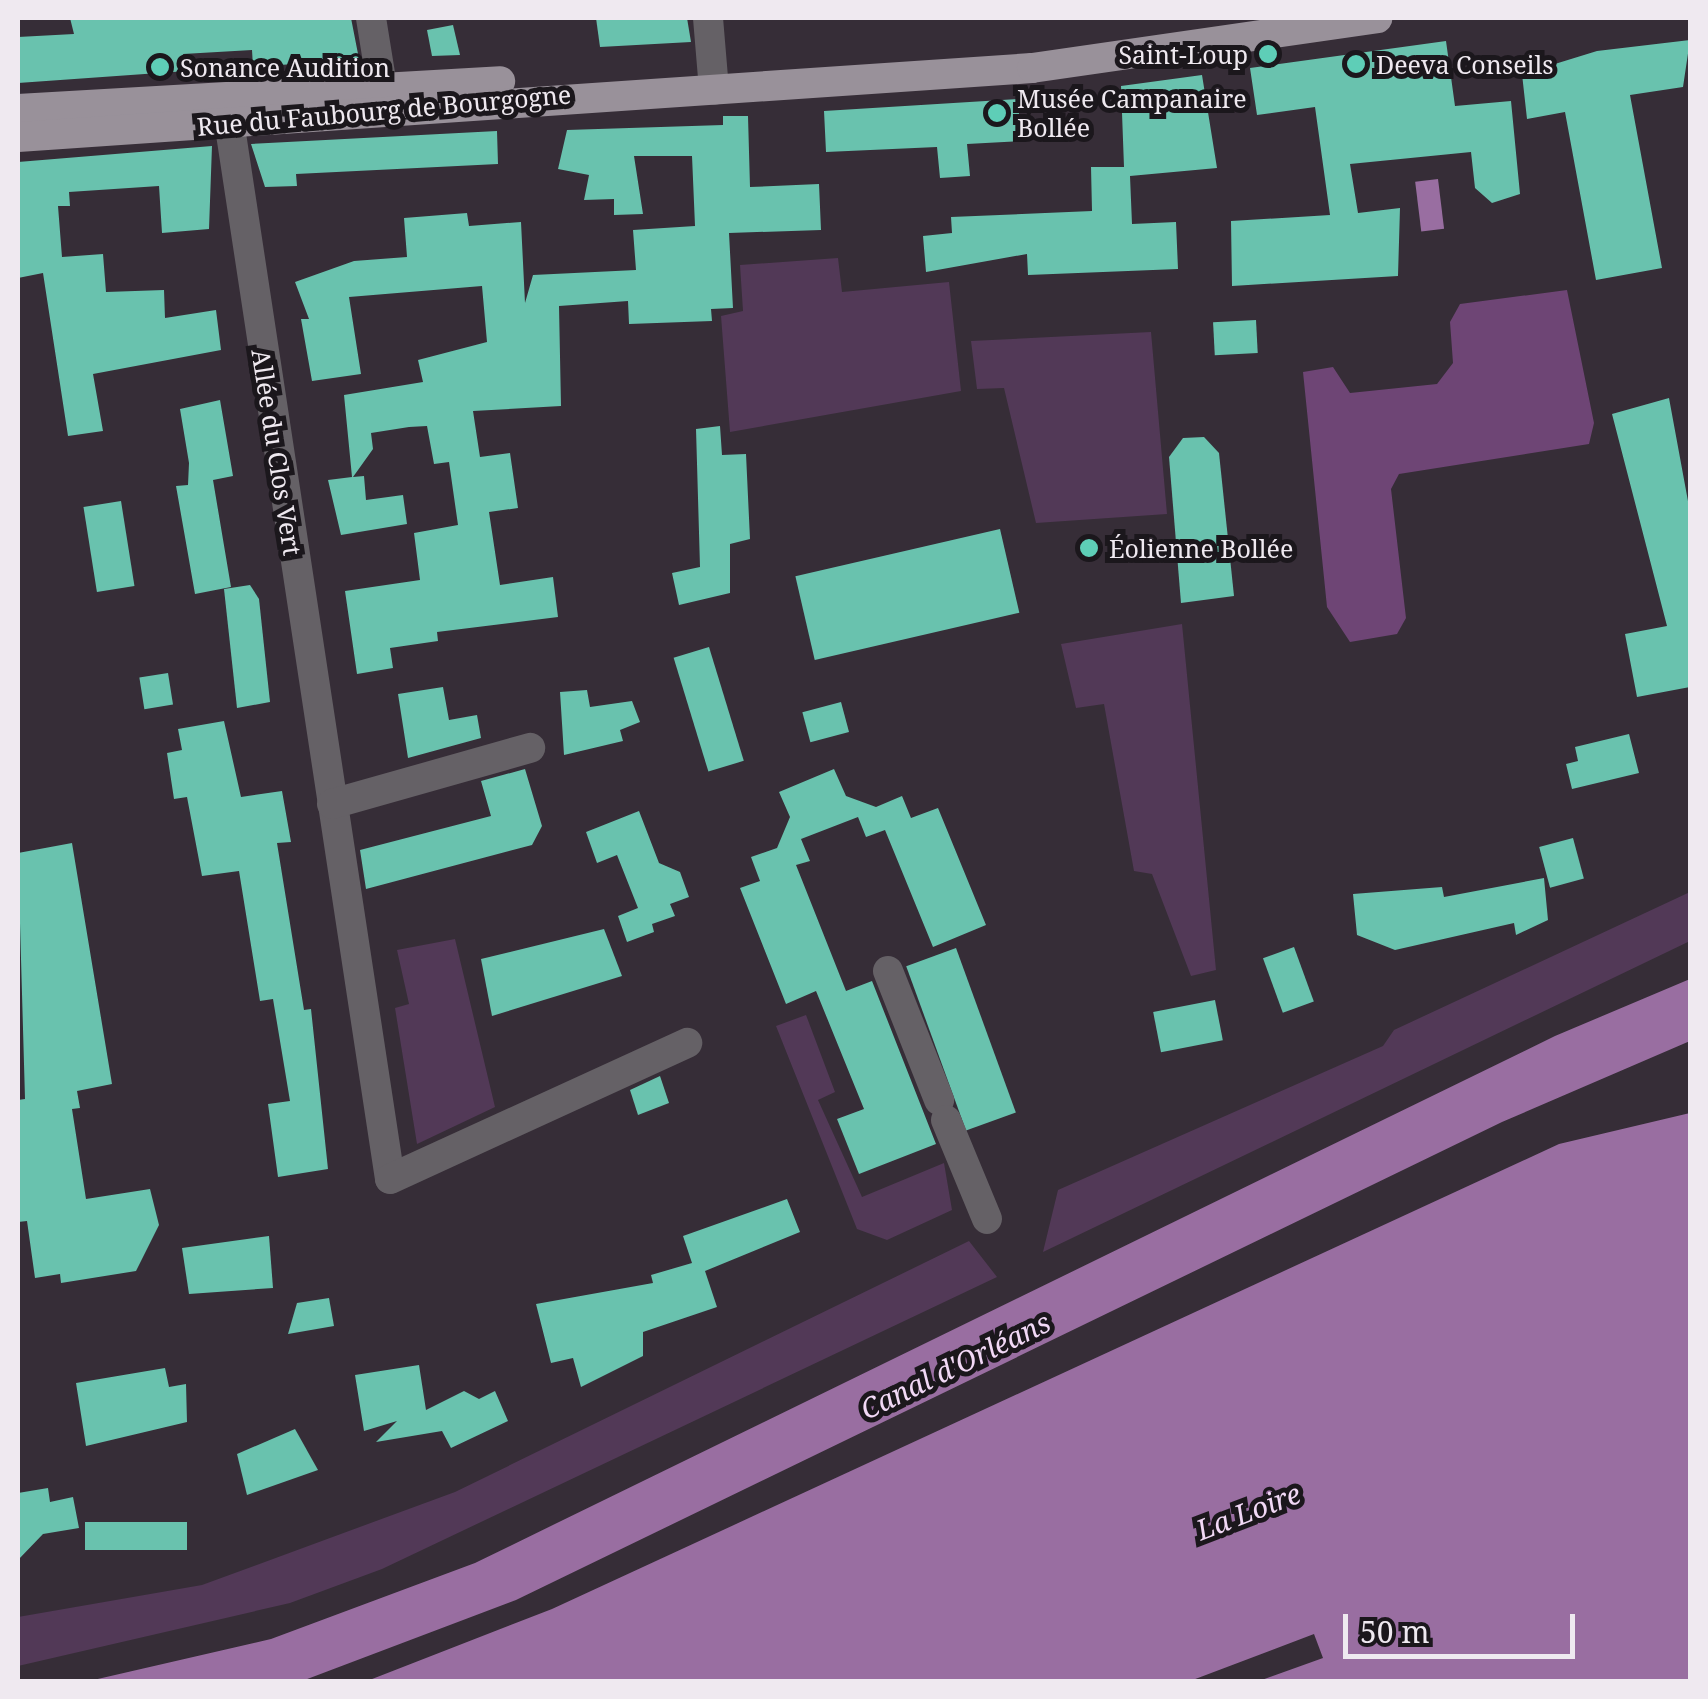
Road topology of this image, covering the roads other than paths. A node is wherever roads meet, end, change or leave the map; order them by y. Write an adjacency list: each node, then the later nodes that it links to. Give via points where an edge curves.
1 (372, 18): 5 (street)
2 (708, 18): 4 (street)
3 (1377, 18): 4 (main road, Rue du Faubourg de Bourgogne, via 1032,68)
4 (714, 80): 5 (main road, Rue du Faubourg de Bourgogne)
5 (385, 100): 7 (main road, Rue du Faubourg de Bourgogne)
6 (18, 110): 7 (main road, Rue du Faubourg de Bourgogne)
7 (226, 111): 8 (main road, Rue du Faubourg de Bourgogne); 10 (street, Allée du Clos Vert)
8 (18, 137)
9 (530, 748): 10 (street)
10 (332, 804): 12 (street, Allée du Clos Vert, via 390,1178)
11 (888, 971): 13 (street)
12 (687, 1043)
13 (987, 1219)

